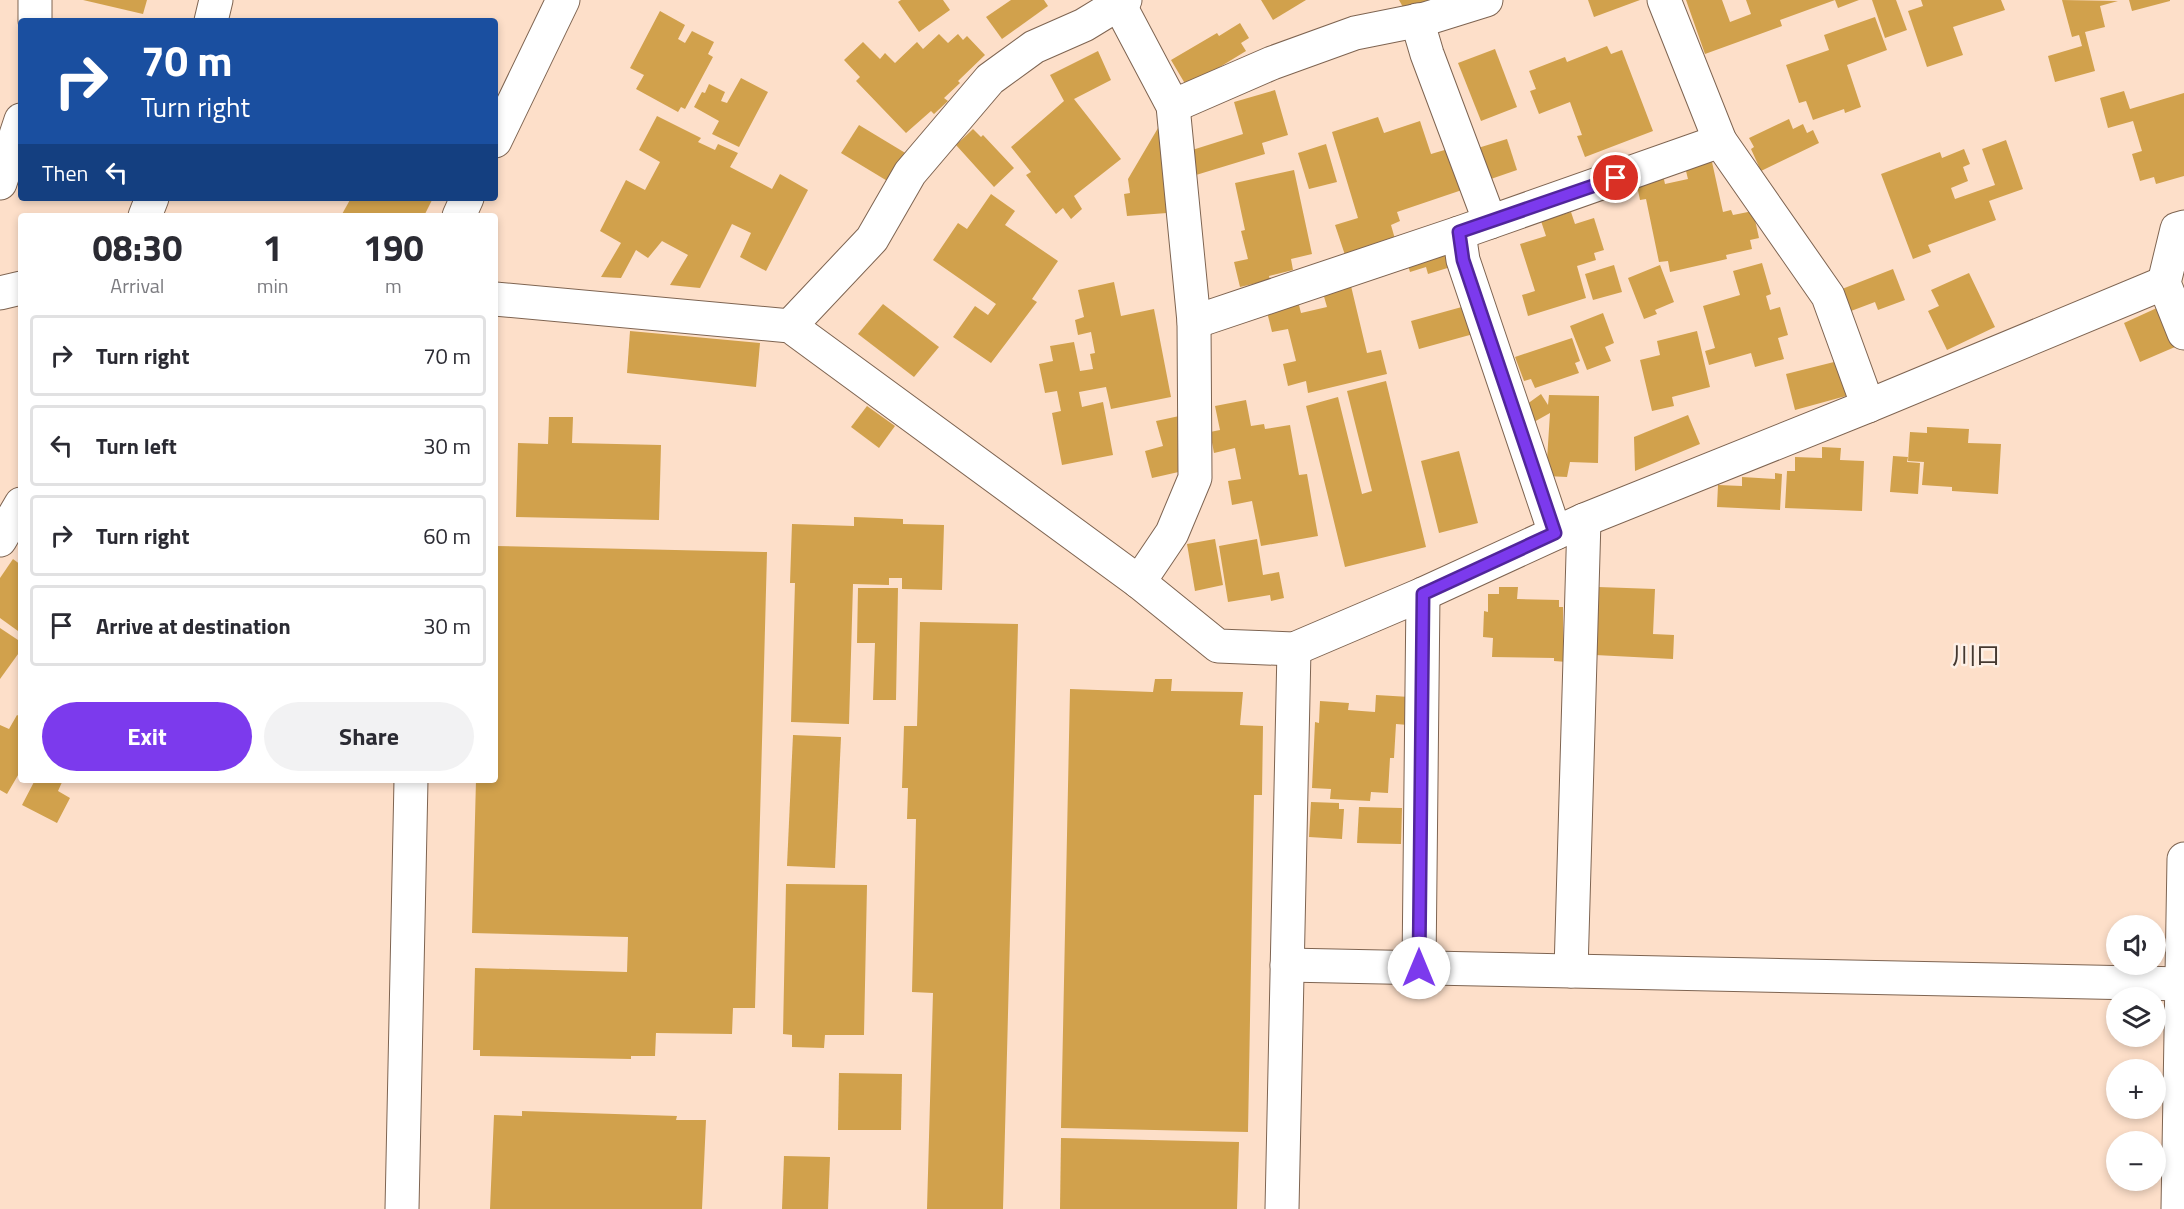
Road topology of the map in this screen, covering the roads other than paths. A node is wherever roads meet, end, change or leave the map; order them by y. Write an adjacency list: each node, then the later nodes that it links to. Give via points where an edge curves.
1 (35, 0): 7 (street)
2 (216, 0): 8 (street)
3 (563, 0): 12 (street)
4 (1486, 0): 9 (street)
5 (1664, 0): 13 (street)
6 (1122, 2): 10 (street); 23 (street, via 1084,25 1034,47 990,79 910,173 872,238)
7 (34, 18)
8 (212, 18)
9 (1418, 20): 10 (street, via 1345,37 1272,63); 15 (street)
10 (1173, 106): 22 (street)
11 (18, 129): 14 (street)
12 (498, 135)
13 (1720, 141): 15 (street); 25 (street, via 1828,296)
14 (0, 183)
15 (1490, 222): 17 (street)
16 (2184, 227): 18 (street, via 2177,229)
17 (1459, 232): 22 (street); 27 (street, via 1463,260)
18 (2164, 283): 24 (street); 25 (street)
19 (18, 289): 20 (street)
20 (0, 292)
21 (498, 300): 23 (street)
22 (1194, 322): 29 (street, via 1196,478 1172,533)
23 (790, 326): 29 (street)
24 (2184, 333)
25 (1868, 406): 27 (street)
26 (18, 509): 28 (street)
27 (1570, 527): 30 (street); 36 (street)
28 (0, 540)
29 (1139, 582): 31 (street, via 1218,646)
30 (1423, 594): 31 (street); 35 (street)
31 (1294, 649): 34 (street)
32 (411, 783): 38 (street)
33 (2184, 858): 37 (street)
34 (1287, 965): 35 (street); 39 (street)
35 (1419, 968): 36 (street)
36 (1571, 971): 37 (street)
37 (2183, 984): 40 (street)
38 (402, 1209)
39 (1282, 1209)
40 (2178, 1209)

